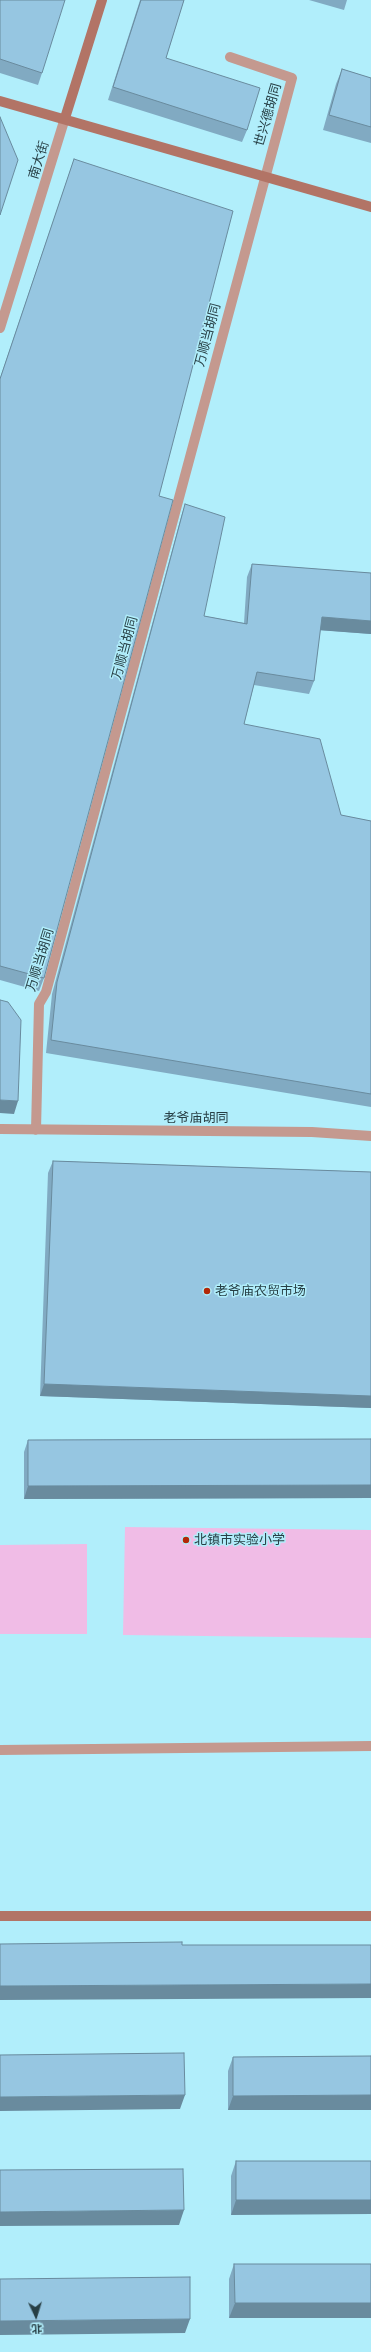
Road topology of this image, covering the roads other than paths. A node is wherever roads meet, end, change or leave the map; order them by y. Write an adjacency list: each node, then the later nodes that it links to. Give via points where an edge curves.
1 (102, 0): 4 (street, 南大街)
2 (230, 56): 5 (street, 世兴德胡同, via 292,78)
3 (0, 101): 4 (street)
4 (65, 118): 5 (street); 7 (street, 南大街)
5 (264, 176): 6 (street); 9 (street, 万顺当胡同, via 46,992 39,1004)
6 (371, 207)
7 (0, 328)
8 (0, 1129): 9 (street, 老爷庙胡同)
9 (36, 1130): 10 (street, 老爷庙胡同, via 312,1132)
10 (371, 1136)
11 (371, 1746): 12 (street)
12 (0, 1750)
13 (0, 1916): 14 (street)
14 (371, 1916)

